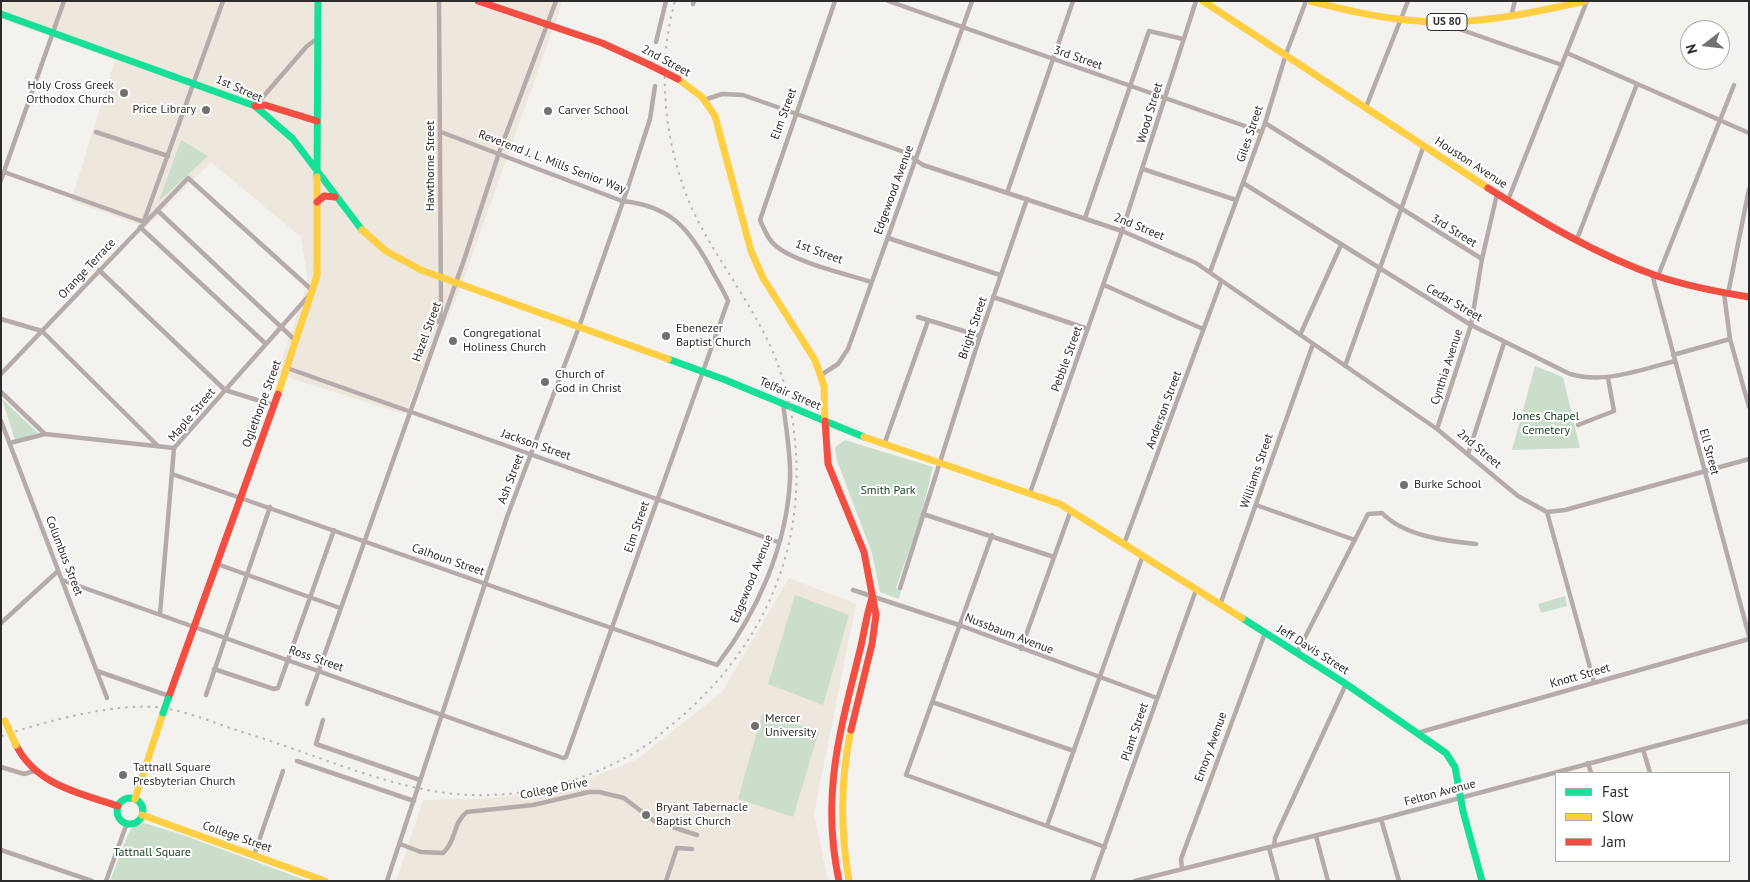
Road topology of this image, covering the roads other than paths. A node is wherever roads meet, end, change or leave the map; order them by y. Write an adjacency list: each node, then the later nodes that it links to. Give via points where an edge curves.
1 (64, 1): 24 (street)
2 (223, 1): 32 (street)
3 (318, 1): 25 (street, Oglethorpe Street)
4 (440, 1): 46 (street, Hawthorne Street)
5 (478, 1): 22 (street, 2nd Street)
6 (556, 1): 22 (street, Hazel Street)
7 (666, 1): 27 (street)
8 (835, 1): 41 (street, Elm Street)
9 (888, 1): 23 (street, 3rd Street)
10 (972, 1): 23 (street, Edgewood Avenue)
11 (1073, 1): 30 (street)
12 (1196, 1): 26 (street, Wood Street)
13 (1203, 1): 29 (street, Houston Avenue)
14 (1308, 1): 20 (street, US 80); 29 (street, Giles Street)
15 (1408, 1): 20 (street)
16 (1515, 1): 19 (street)
17 (1586, 1): 19 (street, US 80); 28 (street)
18 (1, 14): 24 (street, 1st Street)
19 (1511, 16): 21 (street, US 80)
20 (1399, 19): 21 (street, US 80); 40 (street)
21 (1441, 22): 31 (street)
22 (546, 25): 37 (street, 2nd Street, bridge, via 602,43 650,65 678,80); 50 (street, Hazel Street)
23 (963, 28): 30 (street, 3rd Street); 52 (street, Edgewood Avenue)
24 (52, 33): 32 (street, 1st Street); 55 (street)
25 (318, 38): 39 (street, via 307,46); 42 (street, Oglethorpe Street)
26 (1183, 39): 36 (street, via 1149,31); 38 (street, Wood Street)
27 (656, 42)
28 (1567, 53): 31 (street); 33 (street)
29 (1286, 54): 40 (street, Houston Avenue); 44 (street, Giles Street)
30 (1052, 60): 36 (street, 3rd Street); 59 (street)
31 (1562, 64): 64 (street)
32 (194, 83): 39 (street, 1st Street); 51 (street)
33 (1637, 84): 43 (street); 75 (street)
34 (1734, 85): 43 (street)
35 (654, 86): 65 (street, Ash Street, via 650,120)
36 (1130, 87): 38 (street, 3rd Street); 69 (street)
37 (704, 100): 41 (street, 2nd Street, via 722,94 736,94); 116 (street, via 719,127 755,262)
38 (1166, 100): 47 (street, 3rd Street); 53 (street, Wood Street)
39 (254, 106): 42 (street, via 265,105); 54 (street, 1st Street, via 293,139)
40 (1366, 107): 49 (street, Houston Avenue)
41 (795, 113): 52 (street, 2nd Street, via 904,152); 73 (street, Elm Street, via 762,209 760,220)
42 (317, 121): 54 (street, Oglethorpe Street)
43 (1722, 121): 48 (street); 82 (street)
44 (1265, 123): 47 (street, Giles Street); 67 (street, 3rd Street)
45 (96, 132): 51 (street)
46 (441, 132): 50 (street, Reverend J. L. Mills Senior Way); 83 (street, Hawthorne Street)
47 (1262, 132): 57 (street, Giles Street)
48 (1749, 134)
49 (1424, 145): 60 (street, Houston Avenue); 67 (street)
50 (499, 153): 65 (street, Reverend J. L. Mills Senior Way); 86 (street, Hazel Street)
51 (168, 156): 70 (street)
52 (915, 161): 59 (street, 2nd Street); 74 (street, Edgewood Avenue)
53 (1143, 169): 63 (street); 72 (street, Wood Street)
54 (317, 170): 61 (street, 1st Street); 66 (street, Oglethorpe Street)
55 (4, 172): 56 (street); 70 (street)
56 (1, 180)
57 (1243, 183): 63 (street, Giles Street); 76 (street, Cedar Street)
58 (1749, 189): 89 (street)
59 (1007, 193): 62 (street, 2nd Street)
60 (1497, 194): 64 (street, Houston Avenue); 77 (street, Cynthia Avenue)
61 (335, 197): 66 (street, via 324,196); 83 (street, 1st Street, via 359,228 386,251)
62 (1026, 199): 69 (street, 2nd Street); 81 (street, Bright Street)
63 (1236, 200): 80 (street, Giles Street)
64 (1508, 200): 75 (street, Houston Avenue)
65 (622, 201): 92 (street, Reverend J. L. Mills Senior Way, via 647,204 675,219 686,230); 98 (street, Ash Street)
66 (317, 202): 88 (street, Oglethorpe Street, via 317,276)
67 (1400, 209): 77 (street, 3rd Street); 78 (street)
68 (157, 210): 70 (street, Orange Terrace); 88 (street, Orange Terrace, via 188,178); 97 (street)
69 (1085, 218): 72 (street, 2nd Street)
70 (144, 222): 71 (street, Orange Terrace)
71 (140, 227): 79 (street, Orange Terrace); 108 (street)
72 (1122, 231): 80 (street, 2nd Street); 87 (street, Pebble Street)
73 (766, 234): 84 (street, 1st Street, via 776,246 792,255)
74 (888, 238): 81 (street); 84 (street, Edgewood Avenue)
75 (1577, 239): 82 (street, Houston Avenue, via 1604,256)
76 (1341, 244): 78 (street, Cedar Street); 103 (street)
77 (1482, 259): 96 (street, Cynthia Avenue)
78 (1379, 268): 96 (street, Cedar Street); 112 (street)
79 (99, 270): 101 (street, Orange Terrace); 118 (street)
80 (1210, 272): 85 (street, 2nd Street)
81 (1000, 275): 91 (street, Bright Street)
82 (1656, 275): 89 (street, Houston Avenue); 110 (street, Ell Street)
83 (441, 278): 86 (street, Telfair Street); 102 (street, Hawthorne Street)
84 (871, 282): 116 (street, Edgewood Avenue, via 844,357)
85 (1221, 282): 100 (street, Anderson Street); 103 (street, 2nd Street)
86 (455, 283): 98 (street, Telfair Street); 102 (street, Hazel Street)
87 (1104, 285): 99 (street, Pebble Street); 100 (street)
88 (313, 291): 97 (street, Maple Street); 106 (street, Oglethorpe Street)
89 (1726, 294): 90 (street, Houston Avenue); 105 (street)
90 (1749, 297)
91 (993, 298): 99 (street); 104 (street, Bright Street)
92 (728, 301): 114 (street, Elm Street)
93 (918, 317): 95 (street)
94 (1, 319): 101 (street)
95 (928, 321): 104 (street); 130 (street)
96 (1471, 325): 107 (street, Cedar Street); 127 (street, Cynthia Avenue)
97 (281, 327): 106 (street); 108 (street, Maple Street)
98 (579, 327): 114 (street, Telfair Street); 133 (street, Ash Street)
99 (1088, 329): 139 (street, Pebble Street)
100 (1203, 329): 152 (street, Anderson Street)
101 (42, 331): 115 (street, Orange Terrace); 131 (street)
102 (438, 331): 123 (street, Hazel Street)
103 (1300, 335): 109 (street, 2nd Street)
104 (980, 336): 136 (street, Bright Street)
105 (1730, 339): 110 (street); 122 (street)
106 (296, 341): 113 (street, Oglethorpe Street)
107 (1504, 343): 117 (street, Cedar Street, via 1570,374); 134 (street)
108 (266, 344): 118 (street, Maple Street)
109 (1313, 344): 112 (street, 2nd Street); 142 (street, Williams Street)
110 (1673, 355): 111 (street, Ell Street)
111 (1675, 361): 117 (street, Cedar Street); 137 (street, Ell Street)
112 (1345, 366): 127 (street, 2nd Street)
113 (287, 368): 121 (street, Oglethorpe Street); 123 (street, Jackson Street)
114 (703, 372): 120 (street, Telfair Street); 141 (street, Elm Street)
115 (1, 374)
116 (821, 375): 125 (street)
117 (1608, 378): 126 (street, via 1614,411)
118 (225, 390): 121 (street); 132 (street, Maple Street)
119 (1, 392): 128 (street)
120 (782, 403): 125 (street, Telfair Street); 151 (street, Edgewood Avenue, via 790,479)
121 (274, 406): 140 (street, Oglethorpe Street)
122 (1749, 407)
123 (409, 411): 133 (street, Jackson Street); 150 (street, Hazel Street)
124 (1, 421): 129 (street, Columbus Street)
125 (825, 421): 130 (street, Telfair Street); 164 (street, via 828,462 865,556)
126 (1578, 425)
127 (1437, 429): 134 (street, 2nd Street)
128 (45, 434): 129 (street); 131 (street)
129 (10, 443): 157 (street, Columbus Street)
130 (884, 445): 136 (street, Telfair Street)
131 (158, 446): 132 (street)
132 (174, 448): 138 (street, Maple Street)
133 (531, 454): 141 (street, Jackson Street); 160 (street, Ash Street)
134 (1468, 454): 145 (street, 2nd Street, via 1518,496)
135 (1749, 459): 137 (street)
136 (939, 462): 139 (street, Telfair Street); 146 (street, Bright Street)
137 (1704, 471): 145 (street, via 1565,510); 175 (street, Ell Street)
138 (172, 474): 140 (street, Calhoun Street); 168 (street, Maple Street)
139 (1030, 493): 144 (street, Telfair Street)
140 (241, 497): 143 (street, Calhoun Street); 156 (street, Oglethorpe Street)
141 (658, 499): 151 (street, Jackson Street); 172 (street, Elm Street)
142 (1256, 505): 149 (street); 166 (street, Williams Street)
143 (270, 508): 147 (street, Calhoun Street); 158 (street)
144 (1071, 510): 152 (street, Telfair Street); 154 (street)
145 (1547, 512): 184 (street)
146 (924, 514): 148 (street); 161 (street, Bright Street)
147 (334, 530): 150 (street, Calhoun Street); 165 (street)
148 (992, 535): 154 (street); 170 (street)
149 (1354, 540): 153 (street, via 1368,514 1382,513 1390,522 1427,535); 177 (street)
150 (364, 541): 160 (street, Calhoun Street); 167 (street, Hazel Street)
151 (778, 542): 179 (street, Edgewood Avenue, via 749,619)
152 (1124, 544): 155 (street, Jeff Davis Street)
153 (1476, 544)
154 (1054, 556): 176 (street)
155 (1143, 556): 163 (street, Jeff Davis Street); 183 (street)
156 (218, 564): 158 (street); 171 (street, Oglethorpe Street)
157 (58, 570): 159 (street, Columbus Street); 169 (street)
158 (247, 575): 165 (street); 174 (street)
159 (62, 580): 168 (street, Ross Street); 182 (street, Columbus Street)
160 (486, 584): 172 (street, Calhoun Street); 192 (street, Ash Street)
161 (900, 588)
162 (853, 590): 164 (street, Nussbaum Avenue)
163 (1196, 590): 166 (street, Jeff Davis Street); 189 (street, Plant Street)
164 (873, 595): 170 (street, Nussbaum Avenue); 230 (street, via 832,769 829,809); 231 (street, via 876,618 841,784 842,843)
165 (310, 596): 167 (street); 178 (street)
166 (1220, 605): 173 (street, Jeff Davis Street)
167 (340, 608): 181 (street, Hazel Street)
168 (160, 614): 171 (street, Ross Street)
169 (1, 623)
170 (959, 625): 176 (street, Nussbaum Avenue); 190 (street)
171 (194, 626): 174 (street, Ross Street); 187 (street, Oglethorpe Street)
172 (612, 628): 179 (street, Calhoun Street); 199 (street, Elm Street, via 568,754)
173 (1265, 633): 177 (street, Jeff Davis Street); 224 (street, Emory Avenue, via 1181,859)
174 (225, 637): 178 (street, Ross Street); 180 (street)
175 (1749, 637): 184 (street, Knott Street)
176 (1021, 649): 183 (street, Nussbaum Avenue)
177 (1297, 653): 185 (street, Jeff Davis Street)
178 (288, 659): 180 (street, via 277,689); 181 (street, Ross Street)
179 (717, 665)
180 (214, 669): 186 (street)
181 (318, 670): 191 (street, Hazel Street); 192 (street, Ross Street)
182 (97, 671): 187 (street); 188 (street, Columbus Street)
183 (1100, 679): 189 (street, Nussbaum Avenue); 198 (street)
184 (1594, 682): 196 (street, Knott Street)
185 (1346, 684): 196 (street, Jeff Davis Street); 220 (street)
186 (206, 695)
187 (168, 697): 209 (street, Oglethorpe Street, bridge)
188 (107, 698)
189 (1157, 698): 219 (street, Plant Street)
190 (932, 702): 198 (street); 215 (street, via 906,775)
191 (306, 704)
192 (442, 714): 199 (street, Ross Street); 207 (street, Ash Street)
193 (3, 718): 203 (street, bridge, via 23,760)
194 (323, 720): 207 (street, via 316,744)
195 (1749, 721): 197 (street, Felton Avenue)
196 (1416, 733): 208 (street, Jeff Davis Street, via 1446,753 1452,761)
197 (1642, 748): 201 (street, Felton Avenue); 206 (street)
198 (1074, 752): 215 (street)
199 (563, 758)
200 (297, 761): 210 (street)
201 (1588, 762): 205 (street); 208 (street, Felton Avenue)
202 (1, 767): 203 (street, via 24,774)
203 (34, 771): 211 (street, via 55,784)
204 (283, 771): 223 (street)
205 (1591, 772)
206 (1650, 772)
207 (420, 780): 210 (street, Ash Street)
208 (1461, 798): 213 (street, Felton Avenue); 237 (street, Jeff Davis Street)
209 (135, 799): 211 (street, via 125,799); 212 (street, via 142,806)
210 (414, 801): 218 (street, Ash Street)
211 (118, 806): 214 (street, via 118,815)
212 (142, 815): 214 (street, via 135,822); 223 (street, College Street)
213 (1381, 819): 217 (street, Felton Avenue); 236 (street)
214 (127, 823): 226 (street)
215 (1047, 826): 219 (street)
216 (697, 835): 218 (street, College Drive, via 654,821 632,802 616,795 589,792 542,804 466,812 459,818 448,848 442,853 421,852)
217 (1316, 836): 220 (street, Felton Avenue); 235 (street)
218 (400, 844): 228 (street, Ash Street)
219 (1104, 847): 232 (street, Plant Street)
220 (1272, 847): 224 (street, Felton Avenue); 234 (street)
221 (1, 850): 225 (street)
222 (692, 850): 229 (street, via 677,848)
223 (254, 855): 227 (street, College Street)
224 (1182, 869): 233 (street, Felton Avenue)
225 (92, 881)
226 (106, 881)
227 (325, 881)
228 (388, 881)
229 (666, 881)
230 (839, 881)
231 (849, 881)
232 (1092, 881)
233 (1135, 881)
234 (1278, 881)
235 (1328, 881)
236 (1399, 881)
237 (1482, 881)

